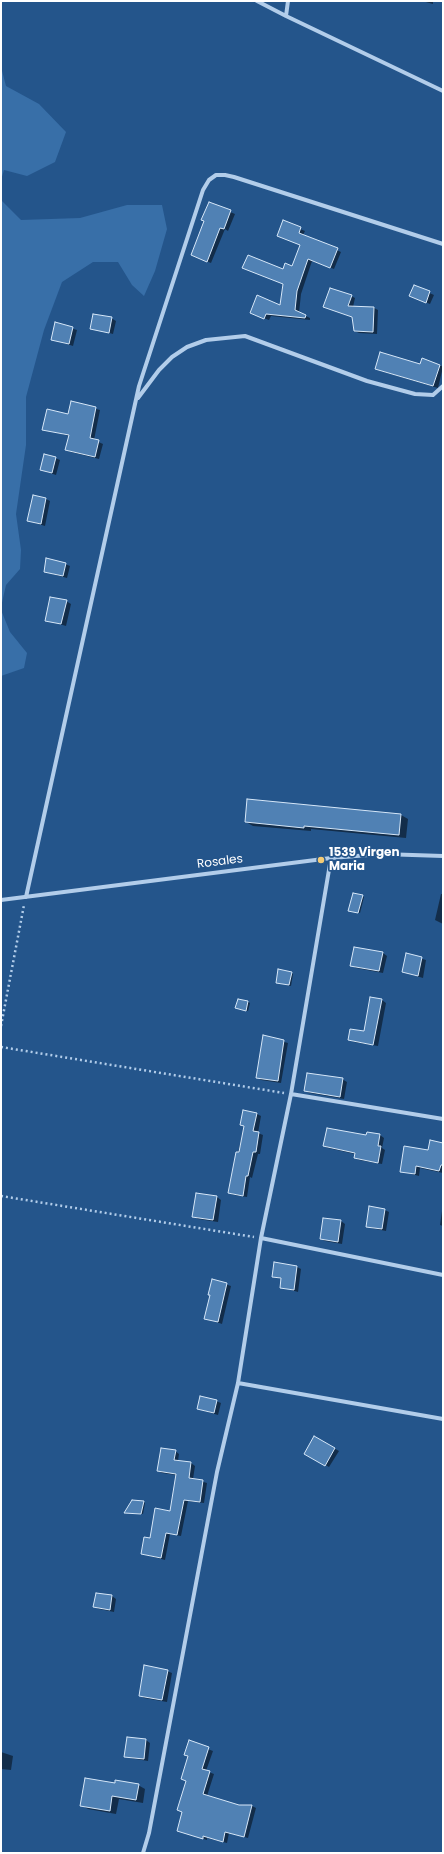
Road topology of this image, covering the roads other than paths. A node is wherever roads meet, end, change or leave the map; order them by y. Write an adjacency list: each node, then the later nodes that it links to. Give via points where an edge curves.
1 (257, 1): 3 (street)
2 (288, 1): 3 (street)
3 (286, 16): 4 (street)
4 (443, 91)
5 (443, 244): 7 (street, via 225,174 216,175 208,180 203,190)
6 (443, 386): 7 (street, via 433,395 415,394 367,381 245,336 206,340 187,347 159,370)
7 (136, 400): 10 (street)
8 (443, 856): 9 (street, Rosales, via 382,854)
9 (331, 858): 10 (street, Rosales); 12 (street)
10 (26, 897): 11 (street, Rosales)
11 (1, 900)
12 (291, 1094): 13 (street); 14 (street)
13 (443, 1119)
14 (261, 1238): 15 (street); 16 (street)
15 (443, 1275)
16 (238, 1383): 17 (street); 18 (street, via 217,1472 149,1833)
17 (443, 1419)
18 (143, 1853)

